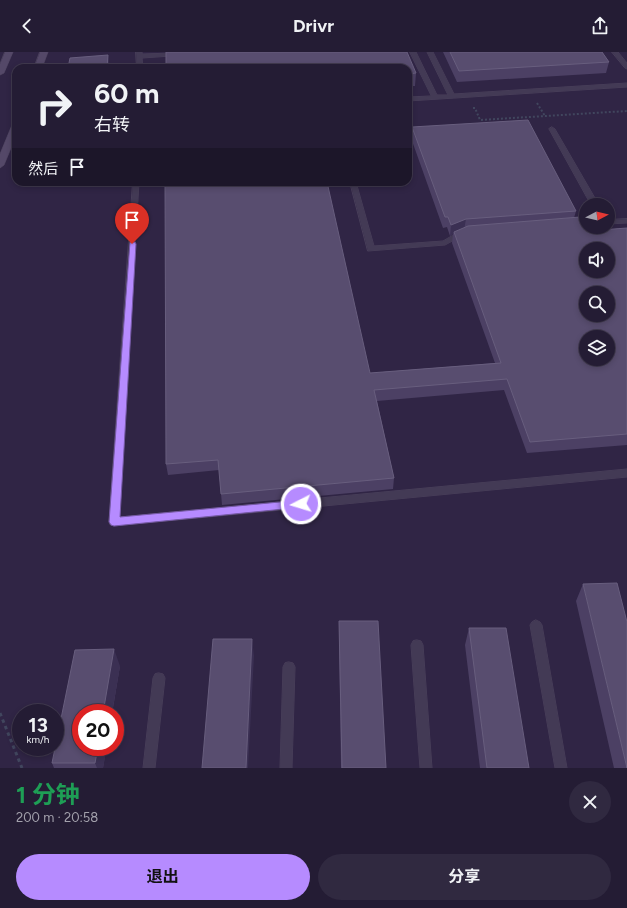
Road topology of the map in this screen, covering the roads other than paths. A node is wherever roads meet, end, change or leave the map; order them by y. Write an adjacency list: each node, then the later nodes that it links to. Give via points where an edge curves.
1 (9, 52): 10 (main road)
2 (44, 52): 8 (main road)
3 (200, 52): 7 (lane)
4 (413, 52): 13 (lane)
5 (430, 52): 12 (lane)
6 (615, 52): 9 (lane)
7 (140, 54)
8 (40, 64)
9 (627, 67)
10 (0, 73)
11 (627, 85): 12 (lane)
12 (452, 96): 13 (lane)
13 (435, 97): 14 (lane)
14 (412, 99)
15 (552, 129): 20 (lane)
16 (12, 134): 17 (main road)
17 (0, 163)
18 (136, 186): 24 (lane, via 114,522)
19 (354, 186): 23 (lane, via 371,249 445,243 464,233)
20 (591, 198)
21 (627, 221): 22 (lane)
22 (615, 222)
23 (472, 232)
24 (627, 473)
25 (536, 625): 32 (lane)
26 (417, 645): 31 (lane)
27 (289, 667): 30 (lane)
28 (159, 678): 29 (lane)
29 (149, 768)
30 (286, 768)
31 (426, 768)
32 (561, 768)

